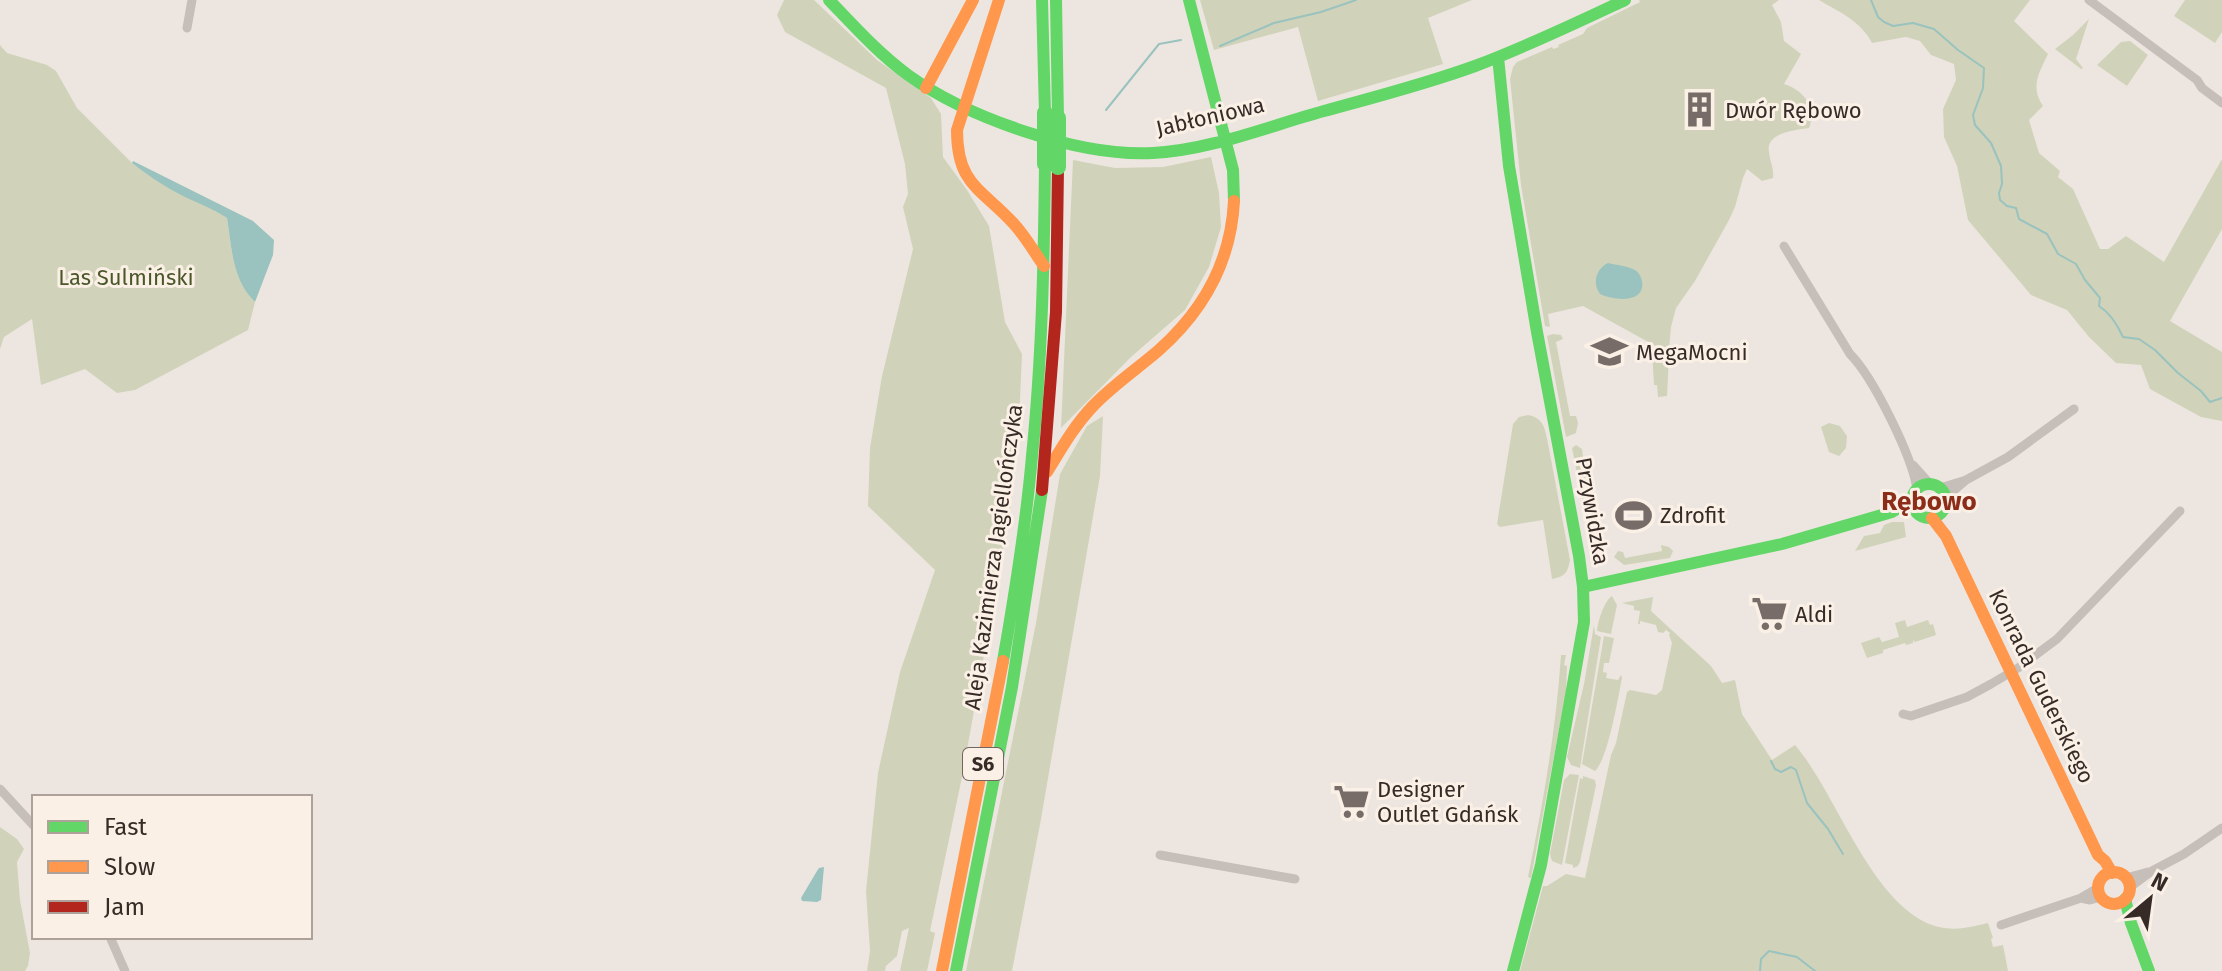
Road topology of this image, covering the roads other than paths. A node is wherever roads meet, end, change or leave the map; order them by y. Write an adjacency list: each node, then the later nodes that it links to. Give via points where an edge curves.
1 (192, 0): 10 (street)
2 (829, 0): 14 (main road, Jabłoniowa)
3 (973, 0): 14 (main road)
4 (999, 0): 16 (main road)
5 (1042, 0): 17 (main road, Aleja Kazimierza Jagiellończyka / S6)
6 (1056, 0): 17 (main road, Aleja Kazimierza Jagiellończyka / S6)
7 (1189, 0): 18 (main road)
8 (1625, 0): 11 (main road, Jabłoniowa)
9 (2089, 0): 15 (street)
10 (187, 28)
11 (1498, 57): 12 (main road, Jabłoniowa); 13 (main road, Przywidzka)
12 (1474, 65): 13 (main road); 18 (main road, Jabłoniowa)
13 (1500, 77): 26 (main road, Przywidzka, via 1509,166)
14 (926, 88): 16 (main road, Jabłoniowa)
15 (2222, 103)
16 (964, 107): 18 (main road, Jabłoniowa, via 1073,143 1126,152 1153,153); 21 (main road, via 957,130 958,163 973,187 1017,227)
17 (1051, 115): 19 (main road, Aleja Kazimierza Jagiellończyka / S6, bridge)
18 (1226, 138): 23 (main road, via 1236,191 1233,224 1212,290 1186,324 1086,414)
19 (1052, 165): 21 (main road, Aleja Kazimierza Jagiellończyka / S6); 23 (main road, Aleja Kazimierza Jagiellończyka / S6, via 1056,312)
20 (1784, 246): 24 (street, Konrada Guderskiego, via 1860,364)
21 (1044, 266): 38 (main road, Aleja Kazimierza Jagiellończyka / S6, via 1040,370 1020,556)
22 (2074, 409): 24 (street, via 2008,457)
23 (1044, 477): 39 (main road, Aleja Kazimierza Jagiellończyka / S6, via 1012,687)
24 (1930, 500): 26 (main road, via 1741,554); 27 (main road, Konrada Guderskiego)
25 (2180, 511): 27 (street, via 2057,639)
26 (1583, 587): 40 (main road, Przywidzka, via 1584,631 1567,726 1538,881)
27 (2011, 673): 28 (street, via 1967,697); 34 (main road, Konrada Guderskiego, via 2098,855 2098,865)
28 (1903, 714)
29 (0, 789): 30 (street)
30 (32, 824)
31 (2222, 828): 34 (street, via 2184,854)
32 (1160, 855): 33 (street)
33 (1295, 879)
34 (2114, 888): 35 (street); 41 (main road, Konrada Guderskiego)
35 (2001, 925)
36 (111, 939): 37 (street)
37 (125, 971)
38 (942, 971)
39 (956, 971)
40 (1513, 971)
41 (2149, 971)

